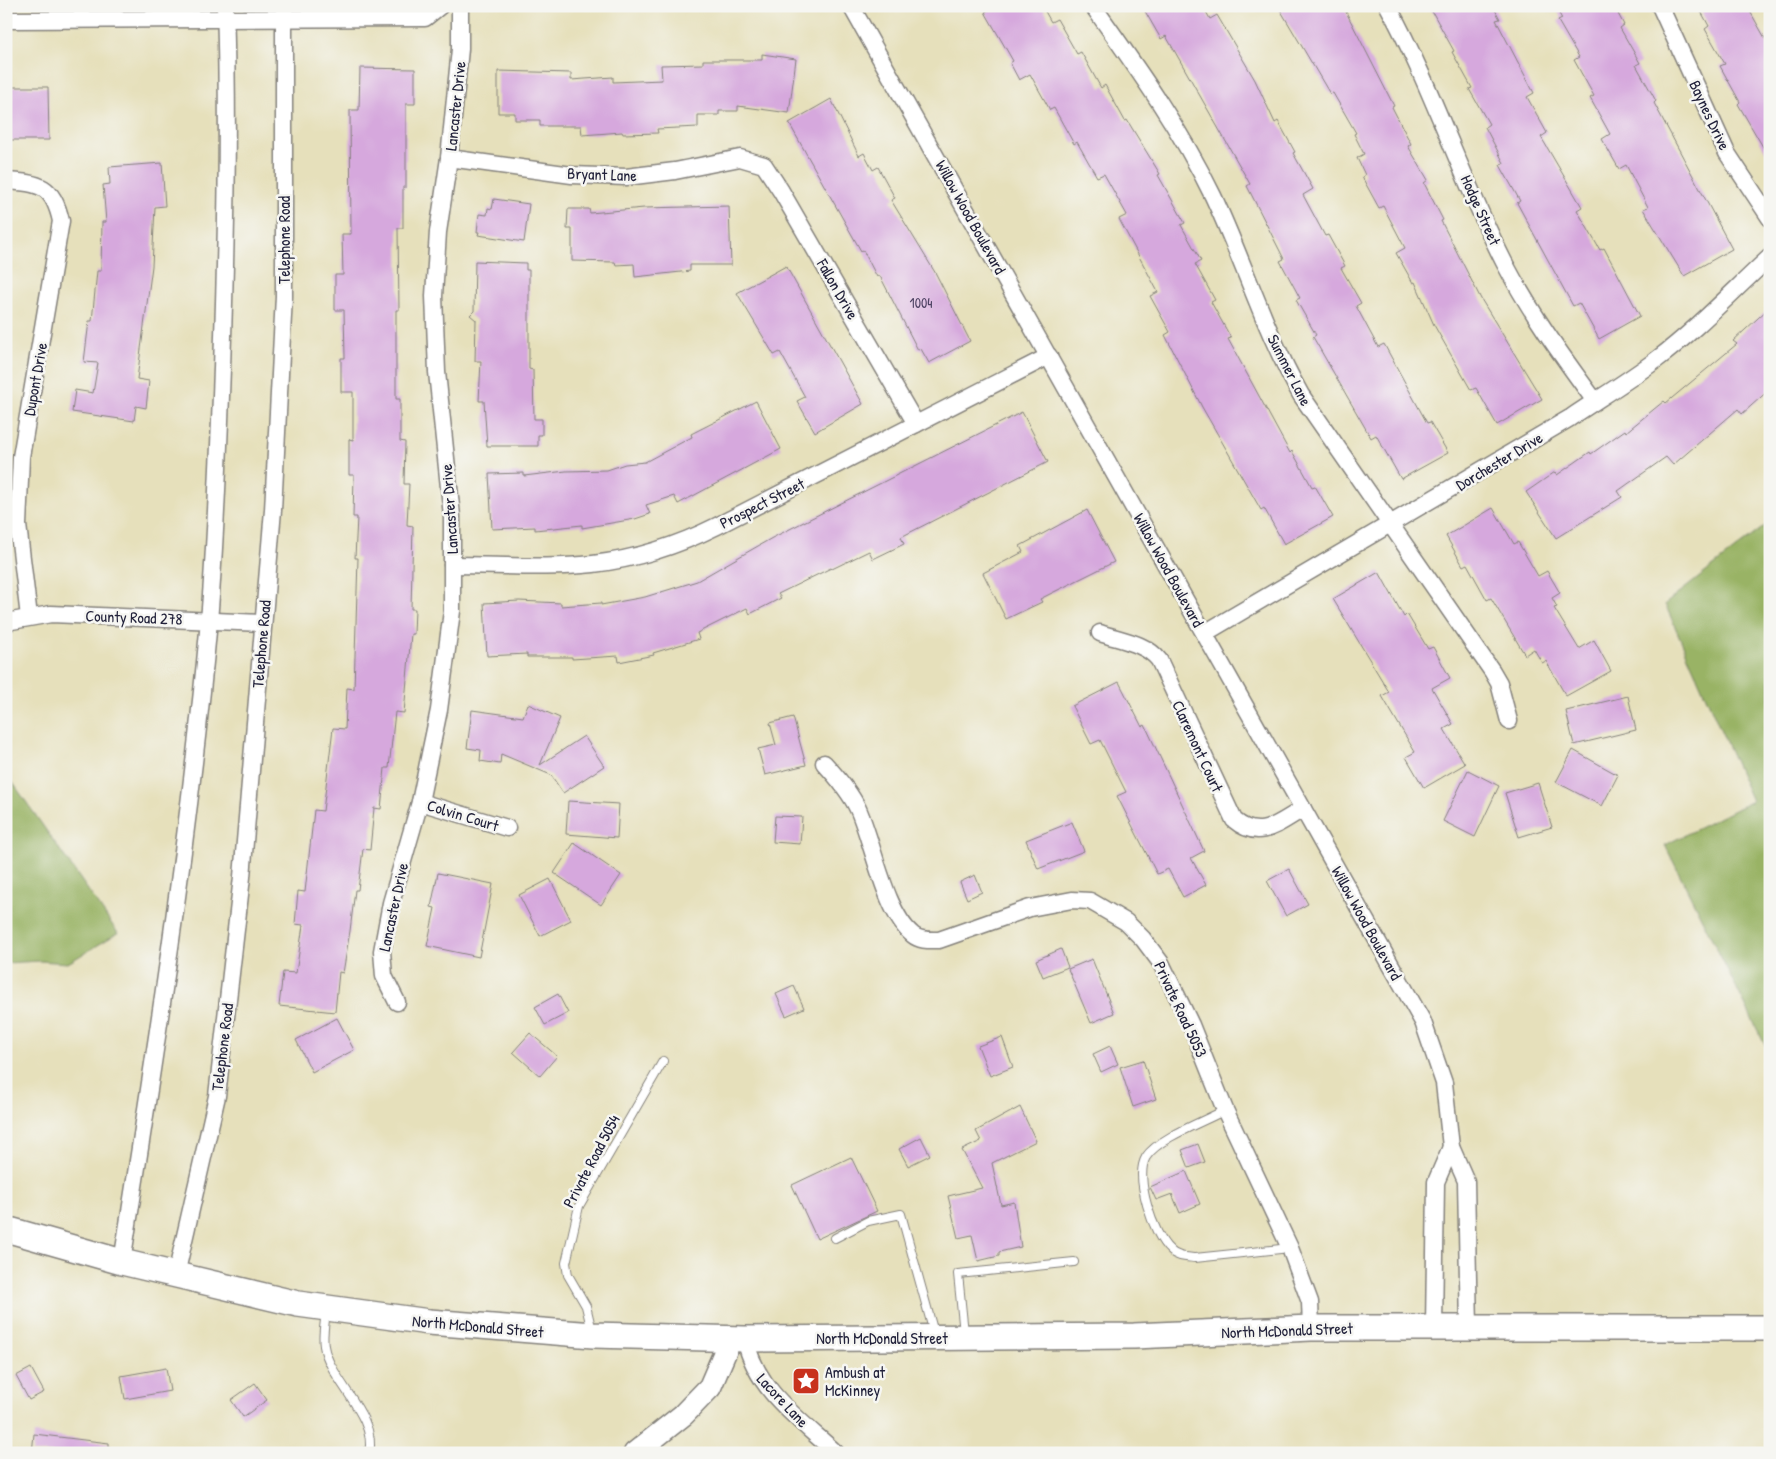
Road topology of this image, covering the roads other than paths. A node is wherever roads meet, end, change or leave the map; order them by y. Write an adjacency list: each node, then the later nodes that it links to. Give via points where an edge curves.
1 (440, 6): 8 (street, via 425,18)
2 (460, 6): 10 (street, Lancaster Drive, via 460,49)
3 (851, 6): 15 (street, Willow Wood Boulevard)
4 (1093, 6): 18 (street, Summer Lane, via 1151,88 1193,157 1301,395)
5 (1388, 6): 16 (street, Hodge Street, via 1422,72 1504,261 1546,334)
6 (1660, 6): 13 (street, Baynes Drive, via 1727,152)
7 (225, 13): 8 (street); 9 (street); 21 (street, via 226,255 219,460)
8 (284, 13): 23 (street, Telephone Road, via 284,296 273,510)
9 (6, 20)
10 (449, 158): 11 (street, Bryant Lane, via 600,177 651,175 734,159); 19 (street, Lancaster Drive, via 438,232 434,296 437,372 452,516)
11 (753, 160): 17 (street, Fallon Drive, via 764,165 772,175)
12 (6, 181): 20 (street, Dupont Drive, via 43,186 57,202 61,221 21,457 18,525)
13 (1770, 218)
14 (1770, 257): 16 (street, Dorchester Drive, via 1657,359)
15 (1049, 356): 17 (street, Prospect Street); 24 (street, Willow Wood Boulevard)
16 (1595, 402): 18 (street, Dorchester Drive)
17 (916, 424): 19 (street, Prospect Street, via 679,543 593,564)
18 (1390, 525): 24 (street, Dorchester Drive); 26 (street, Summer Lane, via 1492,671 1499,683)
19 (452, 565): 28 (street, Lancaster Drive, via 452,611 444,687)
20 (29, 617): 21 (street, County Road 278, via 77,614); 22 (street, County Road 278)
21 (209, 620): 23 (street, County Road 278); 38 (street, via 161,1020)
22 (6, 622)
23 (262, 623): 40 (street, Telephone Road, via 242,877 217,1096)
24 (1204, 633): 29 (street, Willow Wood Boulevard)
25 (1100, 634): 29 (street, Claremont Court, via 1143,647 1159,660 1228,811 1238,824 1249,830 1265,830)
26 (1509, 721)
27 (824, 763): 33 (street, Private Road 5053, via 858,808 894,909 913,935 925,940 939,940 1030,908 1072,900 1090,901 1126,922 1161,963 1191,1025)
28 (420, 802): 30 (street, Colvin Court); 31 (street, Lancaster Drive, via 391,903 382,951 384,976)
29 (1303, 809): 34 (street, Willow Wood Boulevard, via 1423,1022 1444,1083)
30 (507, 828)
31 (397, 1002)
32 (663, 1061): 46 (lane, Private Road 5054, via 579,1206 574,1223 566,1263 568,1275 586,1306)
33 (1225, 1110): 37 (street, Private Road 5053); 37 (lane, via 1161,1143 1147,1156 1142,1167 1142,1182 1152,1219 1170,1251 1179,1256 1195,1258)
34 (1451, 1147): 43 (street, Willow Wood Boulevard, via 1436,1182); 44 (street, Willow Wood Boulevard, via 1466,1180)
35 (6, 1229): 38 (main road, North McDonald Street)
36 (835, 1238): 48 (lane, via 868,1221 901,1214)
37 (1290, 1248): 42 (street, Private Road 5053, via 1310,1302)
38 (122, 1262): 40 (main road, North McDonald Street)
39 (1074, 1262): 47 (lane, via 958,1274)
40 (176, 1276): 41 (main road, North McDonald Street)
41 (326, 1309): 46 (main road, North McDonald Street, via 429,1322); 50 (lane, via 324,1348 366,1428)
42 (1311, 1328): 43 (main road, North McDonald Street); 47 (main road, North McDonald Street, via 1134,1336)
43 (1434, 1328): 44 (main road, North McDonald Street)
44 (1469, 1328): 45 (main road, North McDonald Street)
45 (1770, 1328)
46 (592, 1335): 49 (main road, North McDonald Street)
47 (964, 1337): 48 (main road, North McDonald Street)
48 (935, 1338): 49 (main road, North McDonald Street)
49 (738, 1339): 51 (street, via 710,1387 683,1415); 52 (street, Lacore Lane, via 764,1384)
50 (369, 1453)
51 (635, 1453)
52 (836, 1453)

